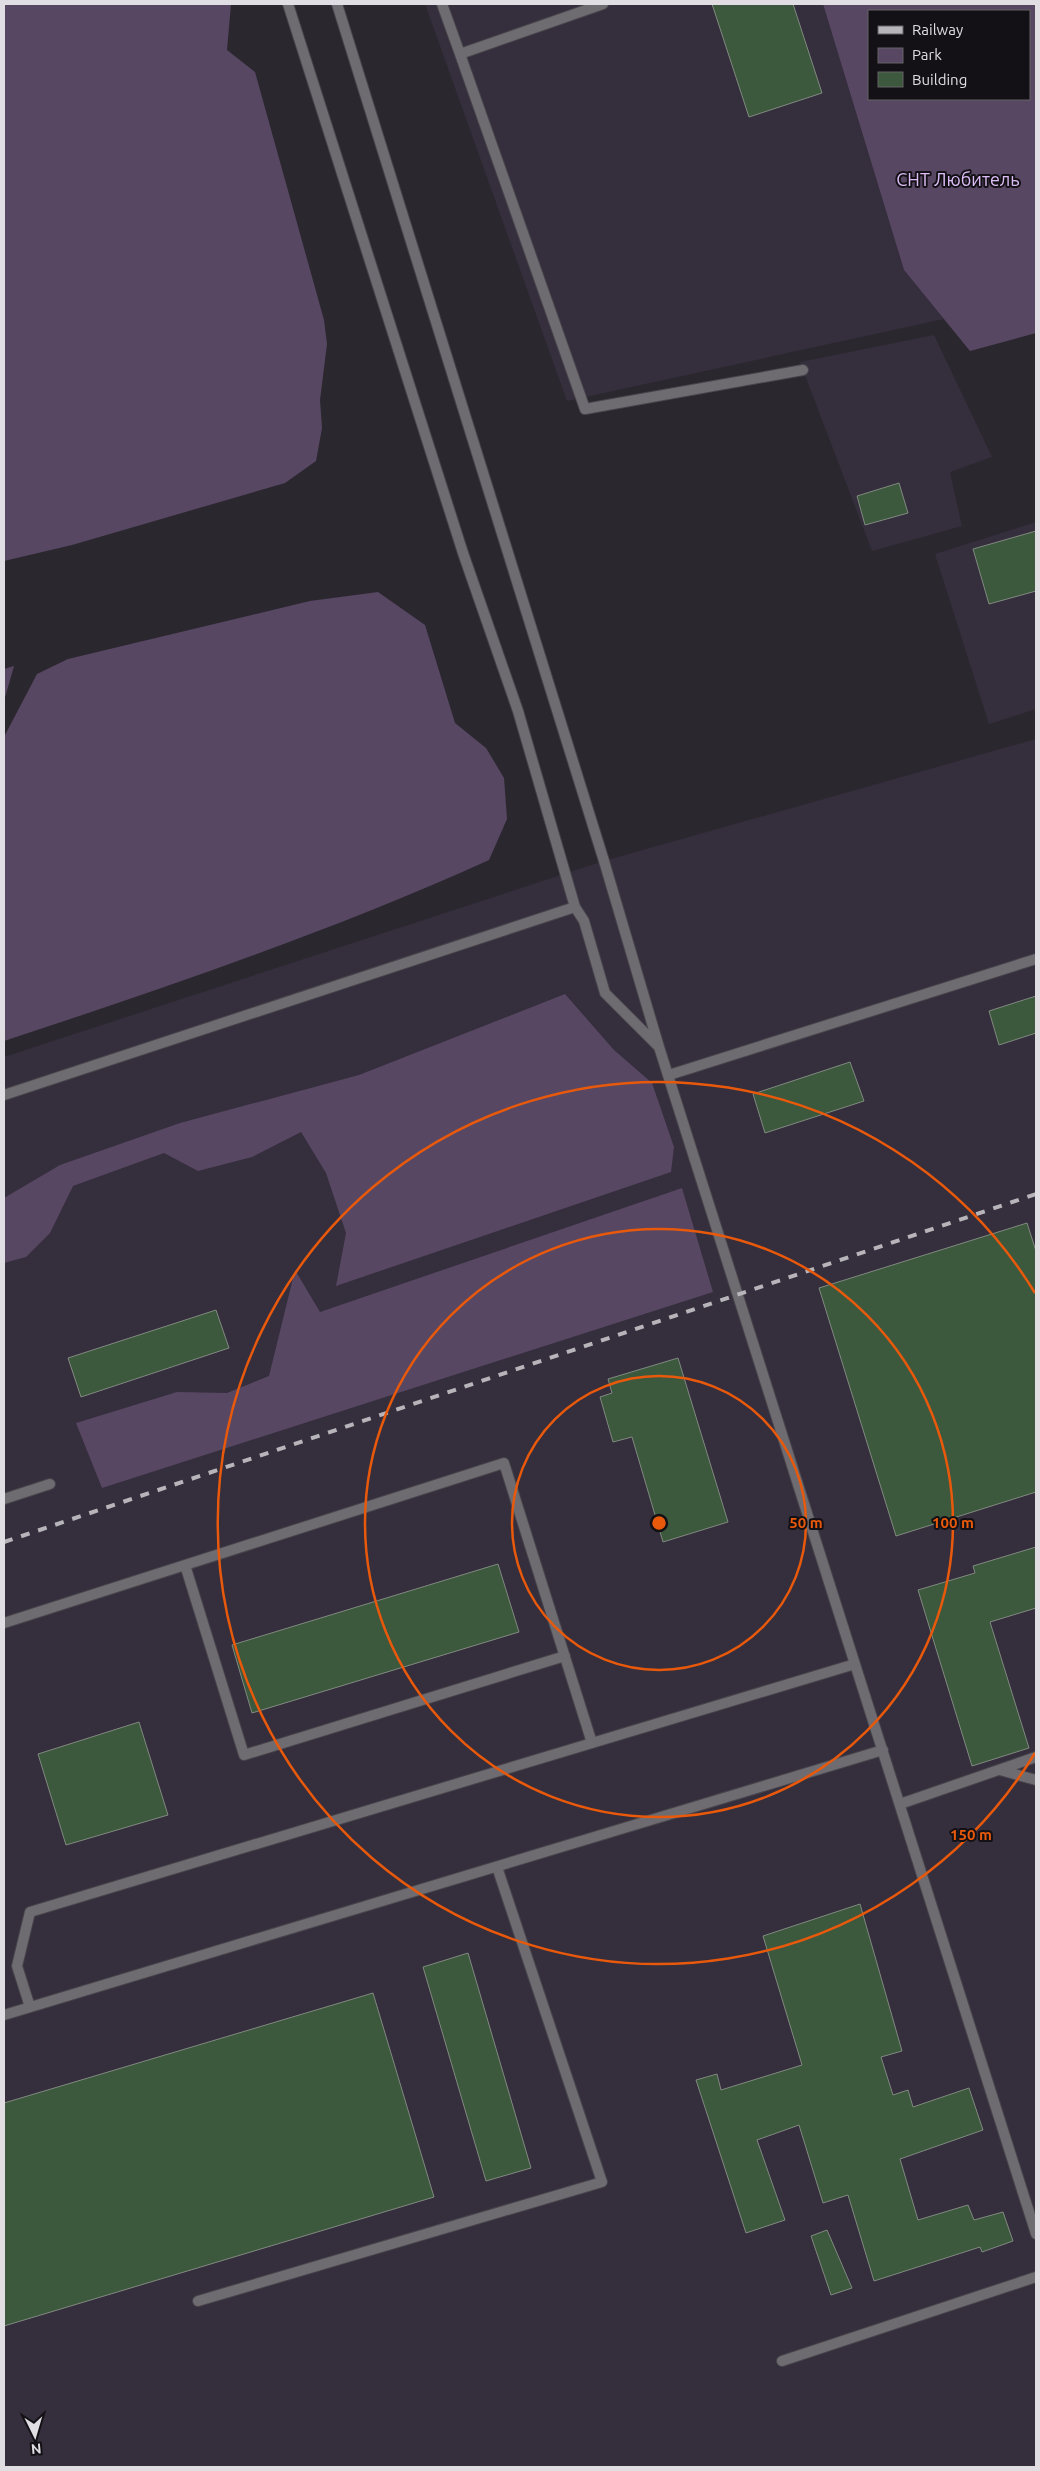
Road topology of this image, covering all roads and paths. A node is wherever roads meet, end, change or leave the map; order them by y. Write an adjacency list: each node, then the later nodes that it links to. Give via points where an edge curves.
1 (288, 4): 7 (lane, via 460,543 518,711)
2 (337, 4): 9 (lane)
3 (442, 4): 5 (lane)
4 (603, 4): 5 (lane)
5 (460, 54): 6 (lane, via 585,409)
6 (803, 370)
7 (575, 907): 9 (lane, via 584,921 605,993); 11 (lane)
8 (1036, 959): 10 (lane)
9 (659, 1046): 10 (lane)
10 (669, 1075): 17 (lane)
11 (4, 1095)
12 (50, 1484): 13 (lane)
13 (4, 1499)
14 (185, 1565): 15 (lane); 16 (lane, via 244,1755); 16 (lane, via 504,1463)
15 (4, 1622)
16 (565, 1656): 18 (lane)
17 (855, 1664): 18 (lane); 19 (lane)
18 (592, 1743): 25 (lane, via 30,1912 17,1966)
19 (883, 1750): 23 (lane); 24 (lane)
20 (1036, 1757): 21 (lane)
21 (999, 1770): 22 (lane); 23 (lane)
22 (1036, 1780)
23 (900, 1804): 27 (lane)
24 (497, 1867): 25 (lane); 29 (lane, via 602,2182)
25 (30, 2008): 26 (lane)
26 (4, 2015)
27 (1036, 2234)
28 (1036, 2277): 30 (lane)
29 (198, 2301)
30 (782, 2361)

